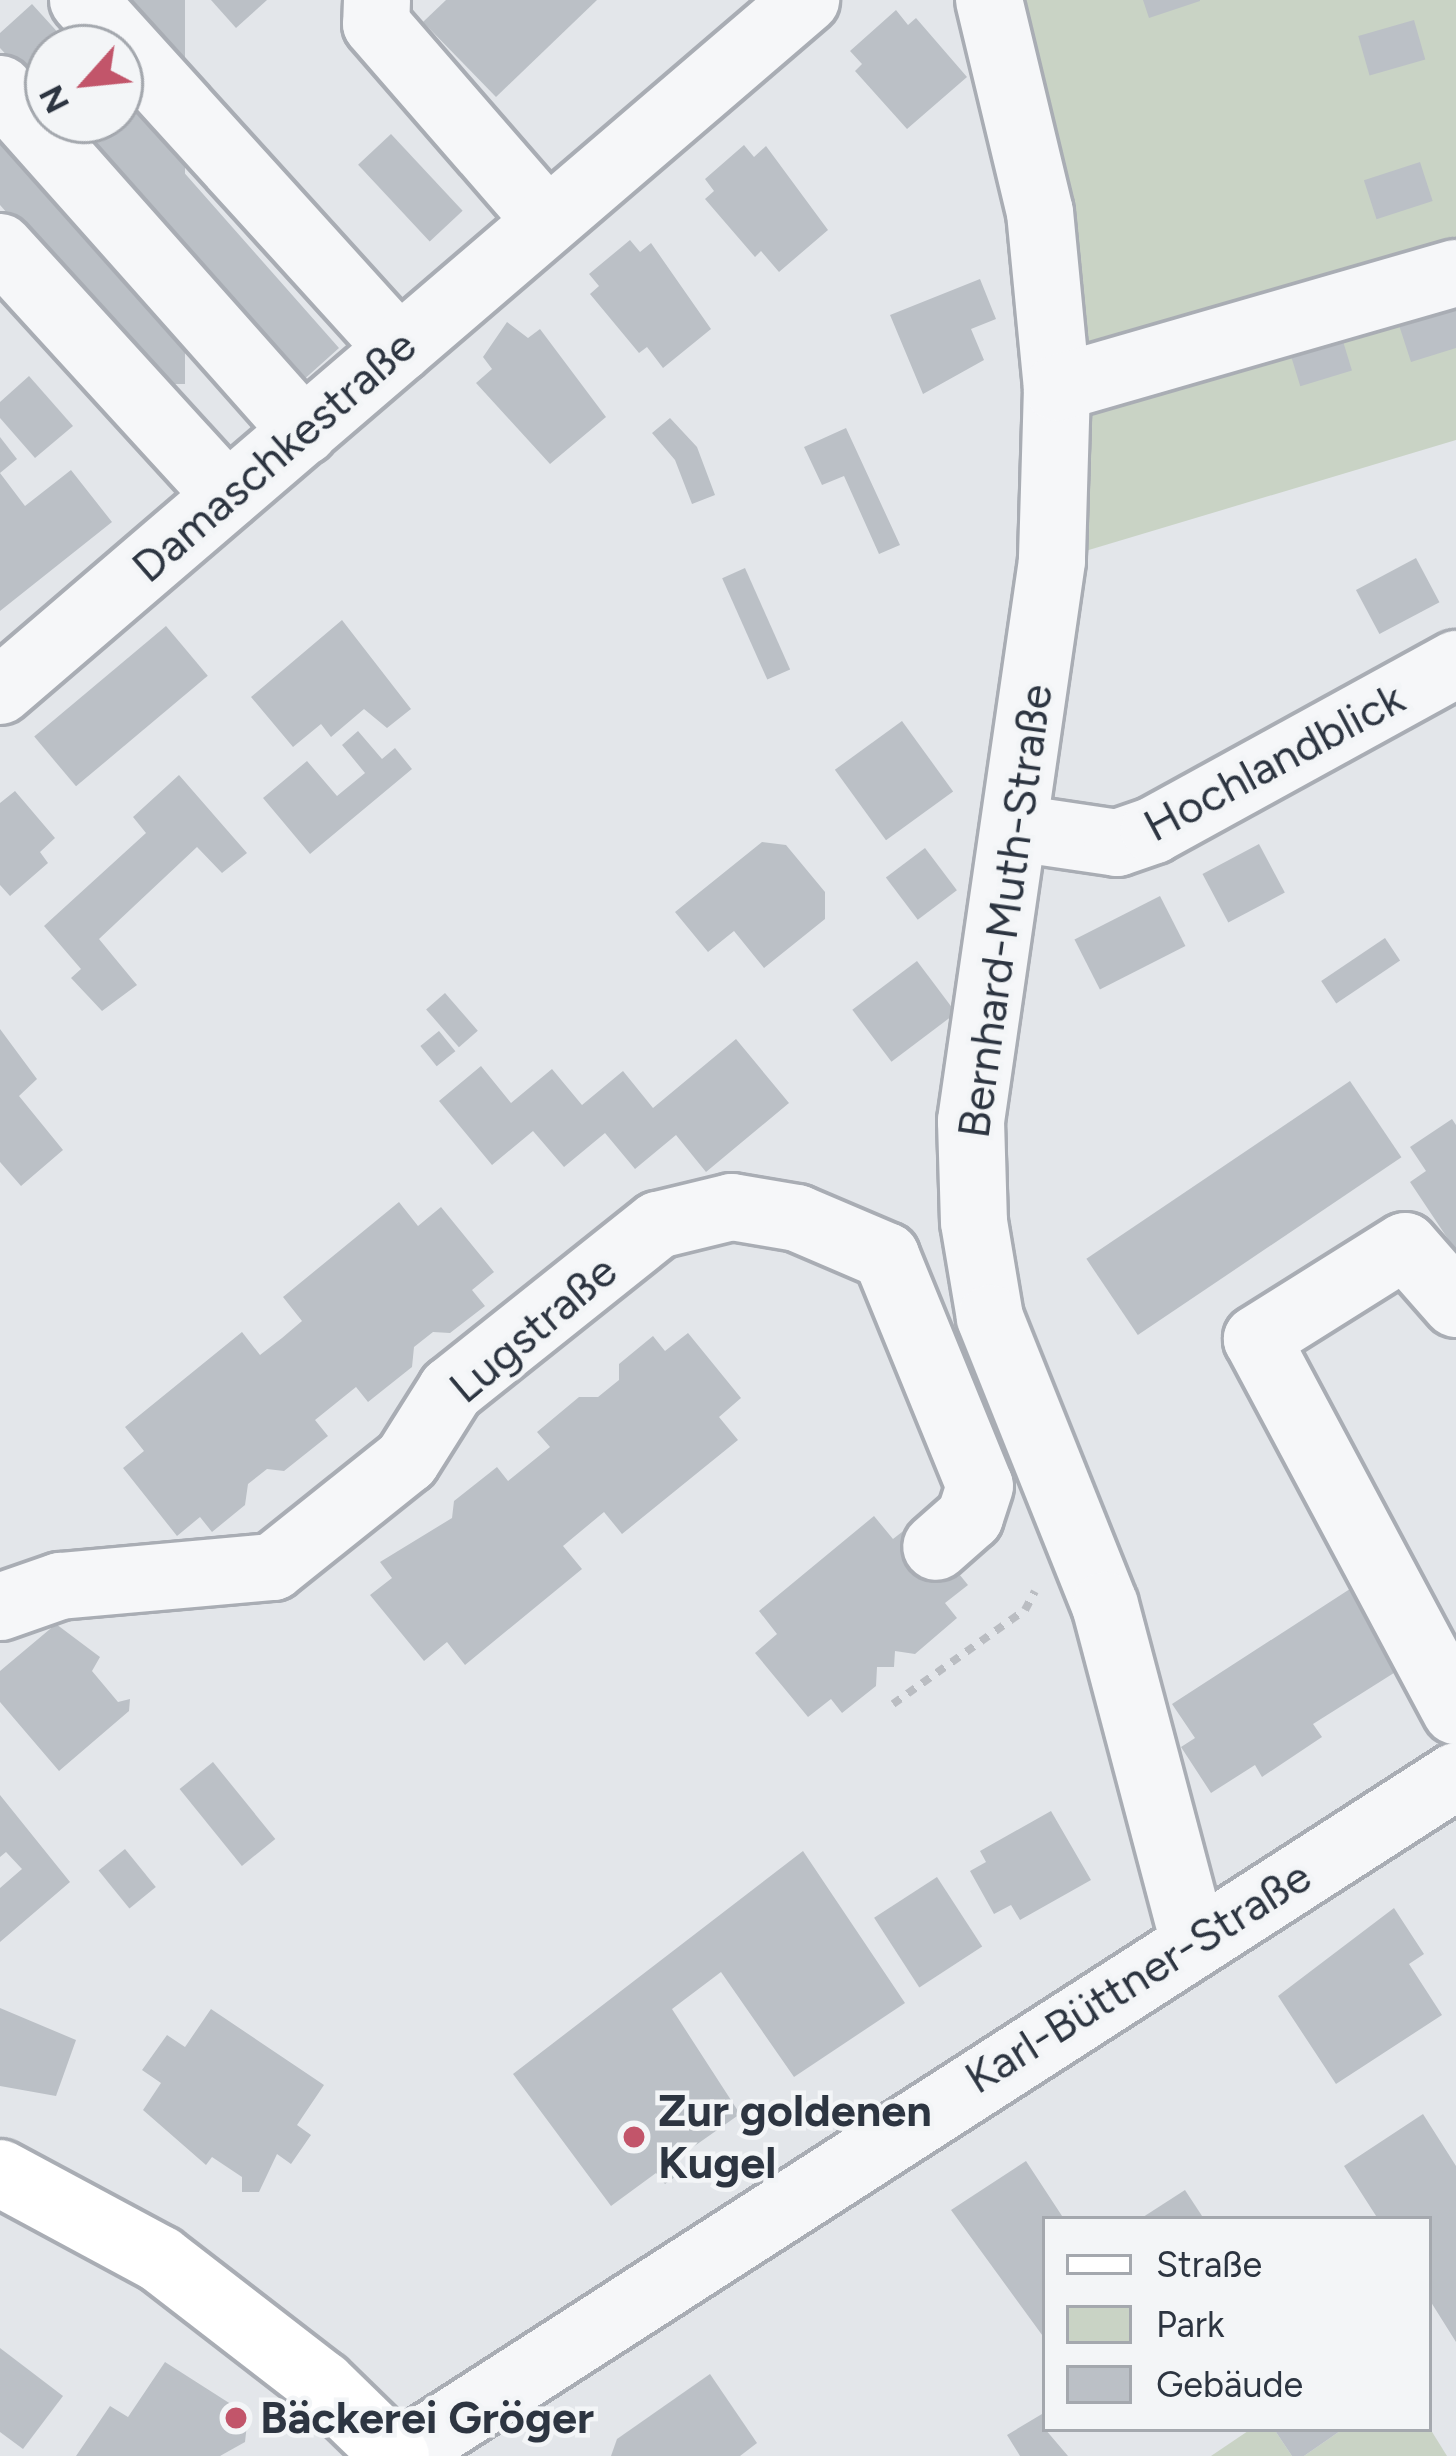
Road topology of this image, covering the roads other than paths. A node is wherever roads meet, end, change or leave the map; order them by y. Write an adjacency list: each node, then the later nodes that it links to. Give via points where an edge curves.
1 (83, 0): 9 (street)
2 (377, 0): 6 (street, via 376,24)
3 (806, 0): 6 (street, Damaschkestraße)
4 (995, 2): 10 (street, Bernhard-Muth-Straße, via 1040,212)
5 (0, 89): 11 (street)
6 (548, 221): 9 (street, Damaschkestraße)
7 (0, 247): 12 (street)
8 (1456, 273): 10 (street)
9 (399, 349): 11 (street, Damaschkestraße)
10 (1057, 388): 15 (street, Bernhard-Muth-Straße, via 1052,561)
11 (304, 431): 12 (street, Damaschkestraße)
12 (227, 496): 14 (street, Damaschkestraße)
13 (1456, 664): 15 (street, Hochlandblick, via 1154,830 1117,843)
14 (0, 691)
15 (1016, 828): 21 (street, Bernhard-Muth-Straße, via 971,1121 974,1222 990,1318 1105,1605)
16 (1456, 1304): 19 (street, via 1405,1246 1257,1339)
17 (936, 1547): 18 (street, Lugstraße, via 978,1503 975,1471 886,1256 797,1218 732,1207 658,1225 452,1390 407,1460 273,1567 60,1586)
18 (0, 1607)
19 (1456, 1712)
20 (1447, 1801): 21 (street, Karl-Büttner-Straße)
21 (1193, 1939): 23 (street, Karl-Büttner-Straße)
22 (0, 2173): 23 (main road, via 160,2259 322,2384)
23 (398, 2456)

